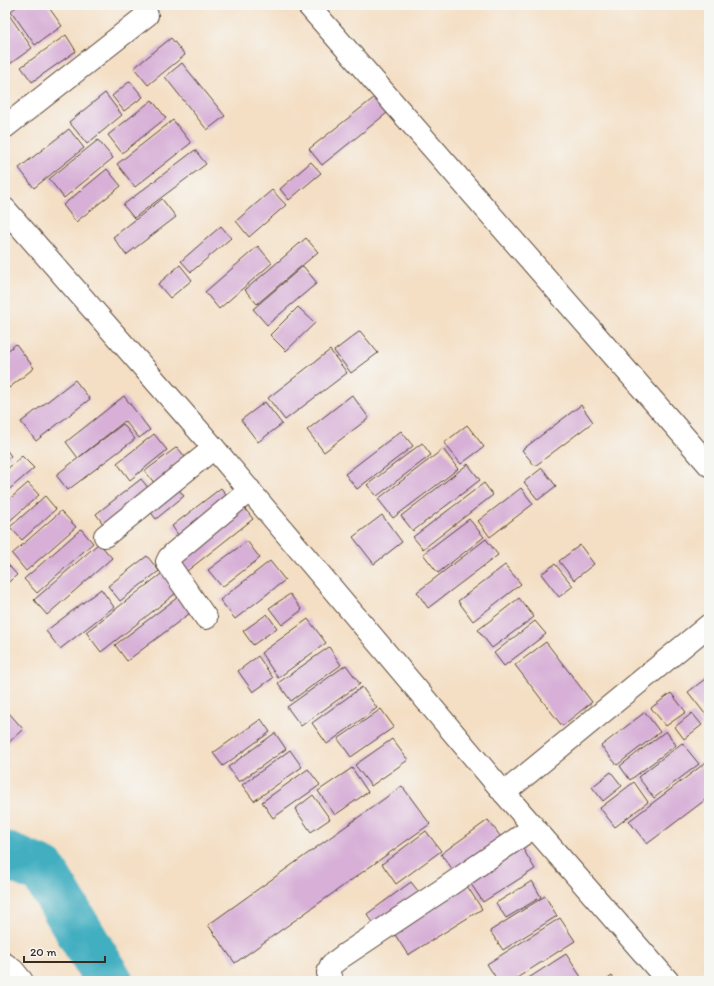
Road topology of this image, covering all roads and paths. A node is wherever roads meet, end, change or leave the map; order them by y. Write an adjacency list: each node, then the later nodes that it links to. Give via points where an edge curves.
1 (308, 5): 6 (street)
2 (147, 15): 3 (street)
3 (5, 127)
4 (5, 209): 5 (street)
5 (214, 448): 7 (street); 8 (street)
6 (709, 465)
7 (250, 490): 9 (street, via 174,553 167,562); 11 (street)
8 (105, 536)
9 (206, 618)
10 (709, 625): 11 (street)
11 (504, 793): 12 (street)
12 (534, 827): 15 (street, via 331,965 328,973); 16 (street)
13 (5, 964): 14 (street)
14 (22, 981)
15 (332, 981)
16 (668, 981)

